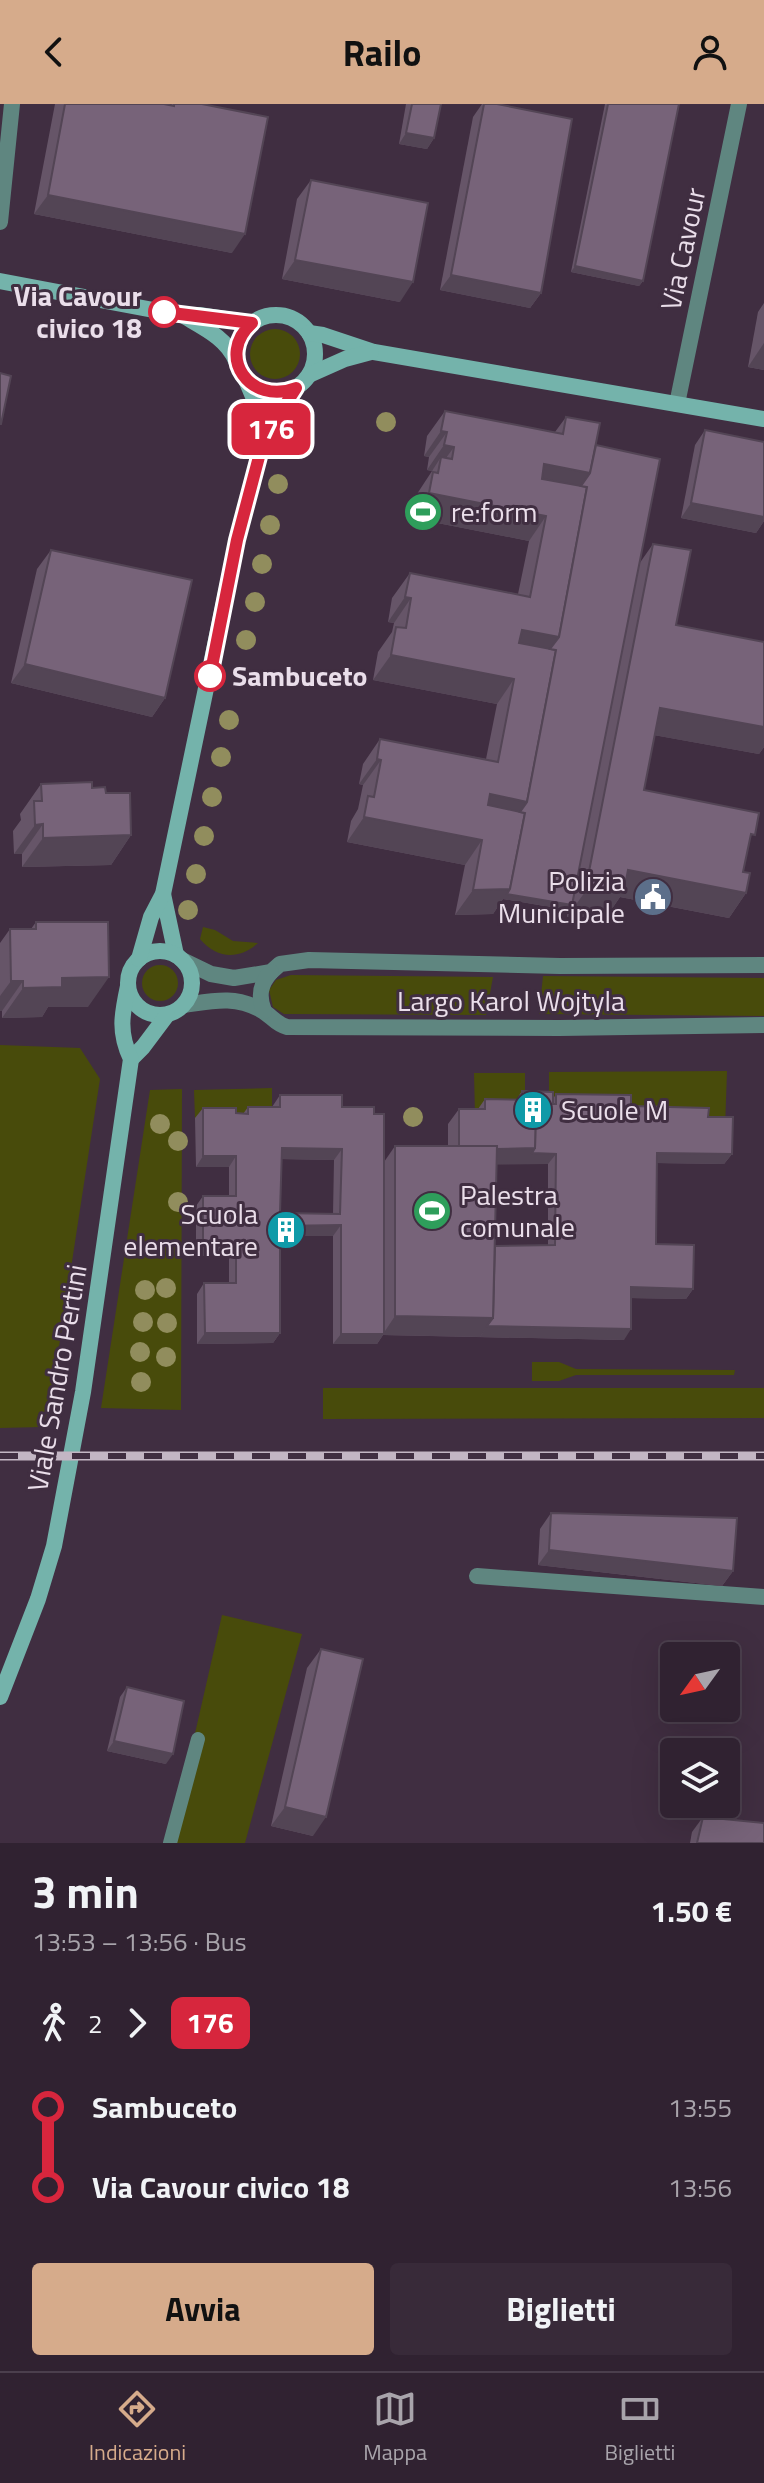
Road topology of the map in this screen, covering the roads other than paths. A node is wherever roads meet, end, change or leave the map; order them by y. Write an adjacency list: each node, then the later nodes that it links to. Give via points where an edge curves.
1 (12, 104): 3 (street)
2 (739, 104): 12 (street, Via Cavour)
3 (0, 222)
4 (0, 281): 5 (street)
5 (180, 315): 6 (street); 9 (street, via 218,337)
6 (252, 323): 7 (street, via 280,315); 9 (street, via 239,341)
7 (309, 333): 8 (street); 10 (street, via 315,354)
8 (374, 352): 10 (street); 12 (street)
9 (243, 374): 11 (street, via 263,391); 14 (street, via 254,399)
10 (309, 375): 11 (street)
11 (296, 388): 14 (street)
12 (677, 404): 13 (street)
13 (764, 419)
14 (260, 453): 15 (street)
15 (163, 894): 16 (street); 17 (street)
16 (179, 958): 17 (street, via 157,951); 19 (street, Largo Karol Wojtyla, via 223,978); 21 (street, via 192,977)
17 (139, 959): 20 (street)
18 (764, 965): 19 (street, Largo Karol Wojtyla, via 309,960 280,964)
19 (271, 972): 22 (street, via 261,991)
20 (128, 986): 23 (street, via 141,1009); 25 (street, Viale Sandro Pertini, via 122,1019 123,1042)
21 (184, 1005): 22 (street, Largo Karol Wojtyla, via 234,999); 23 (street)
22 (264, 1011): 24 (street, Largo Karol Wojtyla, via 287,1027)
23 (167, 1015): 25 (street)
24 (756, 1026)
25 (131, 1059): 28 (street, Viale Sandro Pertini, via 83,1392 54,1546)
26 (477, 1576): 27 (street)
27 (764, 1597)
28 (0, 1697)
29 (198, 1739): 30 (lane)
30 (170, 1843)

